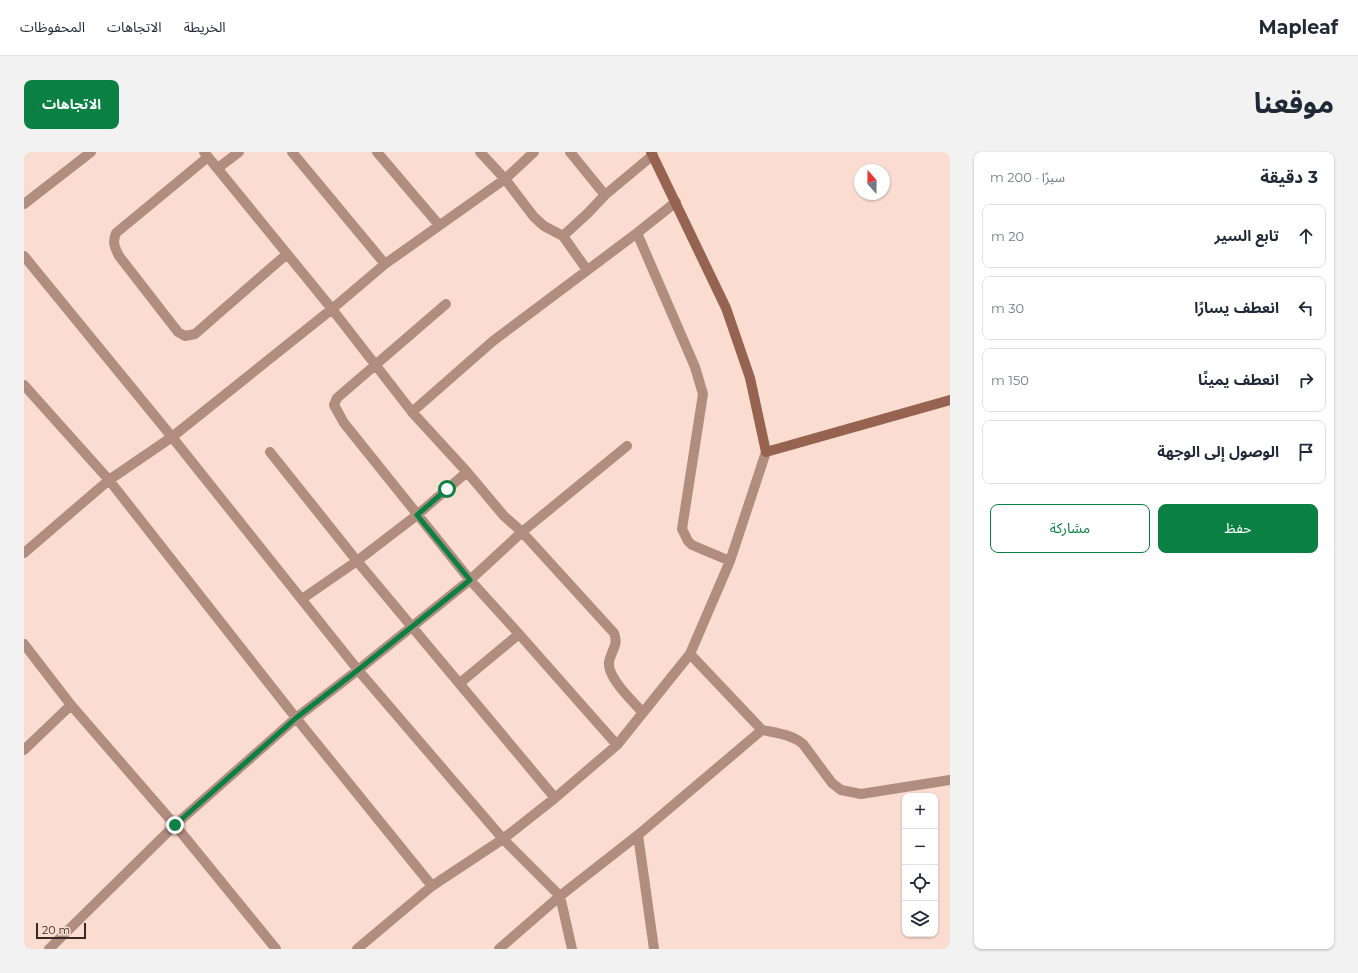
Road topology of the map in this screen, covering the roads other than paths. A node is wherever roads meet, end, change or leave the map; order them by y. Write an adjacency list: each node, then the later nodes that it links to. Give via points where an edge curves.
1 (91, 152): 14 (street)
2 (239, 152): 10 (street)
3 (292, 152): 20 (street)
4 (377, 152): 15 (street)
5 (480, 152): 11 (street)
6 (534, 152): 11 (street)
7 (570, 152): 12 (street)
8 (652, 153): 12 (street); 13 (street)
9 (206, 154): 10 (street); 18 (street, via 116,233 114,238 120,256 178,332 184,336 195,334)
10 (218, 168): 18 (street)
11 (505, 179): 15 (street); 17 (street, via 534,217 544,226)
12 (605, 195): 17 (street)
13 (676, 202): 16 (street); 31 (street, via 726,308 750,378)
14 (24, 204)
15 (439, 225): 20 (street)
16 (637, 233): 21 (street); 38 (street, via 695,367 703,394 682,529 692,544)
17 (563, 236): 21 (street)
18 (287, 254): 23 (street)
19 (24, 256): 28 (street)
20 (385, 264): 23 (street)
21 (588, 270): 27 (street, via 493,341)
22 (446, 304): 24 (street)
23 (332, 309): 24 (street); 28 (street)
24 (376, 365): 27 (street); 34 (street, via 337,398 334,405 344,423)
25 (24, 385): 33 (street)
26 (950, 400): 31 (street)
27 (412, 412): 32 (street)
28 (172, 436): 33 (street); 40 (street)
29 (628, 446): 35 (street)
30 (270, 452): 37 (street)
31 (766, 452): 38 (street)
32 (467, 472): 34 (street); 35 (street, via 504,516)
33 (109, 480): 36 (street); 49 (street)
34 (417, 515): 37 (street); 39 (street)
35 (522, 532): 39 (street); 48 (street, via 614,633 616,643 609,663 610,672)
36 (24, 553)
37 (357, 561): 40 (street); 41 (street)
38 (730, 561): 44 (street)
39 (470, 580): 41 (street); 42 (street)
40 (302, 599): 45 (street)
41 (412, 626): 45 (street); 46 (street)
42 (519, 634): 46 (street); 51 (street)
43 (24, 644): 47 (street)
44 (690, 654): 48 (street); 50 (street)
45 (358, 670): 49 (street); 57 (street)
46 (460, 683): 54 (street)
47 (71, 705): 52 (street); 55 (street)
48 (643, 713): 51 (street)
49 (296, 718): 55 (street); 58 (street)
50 (762, 730): 53 (street, via 798,740 832,783 842,790 861,794); 56 (street)
51 (617, 745): 54 (street)
52 (24, 750)
53 (950, 780)
54 (555, 798): 57 (street)
55 (175, 825): 60 (street); 61 (street)
56 (638, 835): 59 (street); 65 (street)
57 (503, 839): 58 (street); 59 (street)
58 (432, 886): 62 (street)
59 (560, 896): 63 (street); 64 (street)
60 (49, 949)
61 (276, 949)
62 (356, 949)
63 (499, 949)
64 (572, 949)
65 (654, 949)

